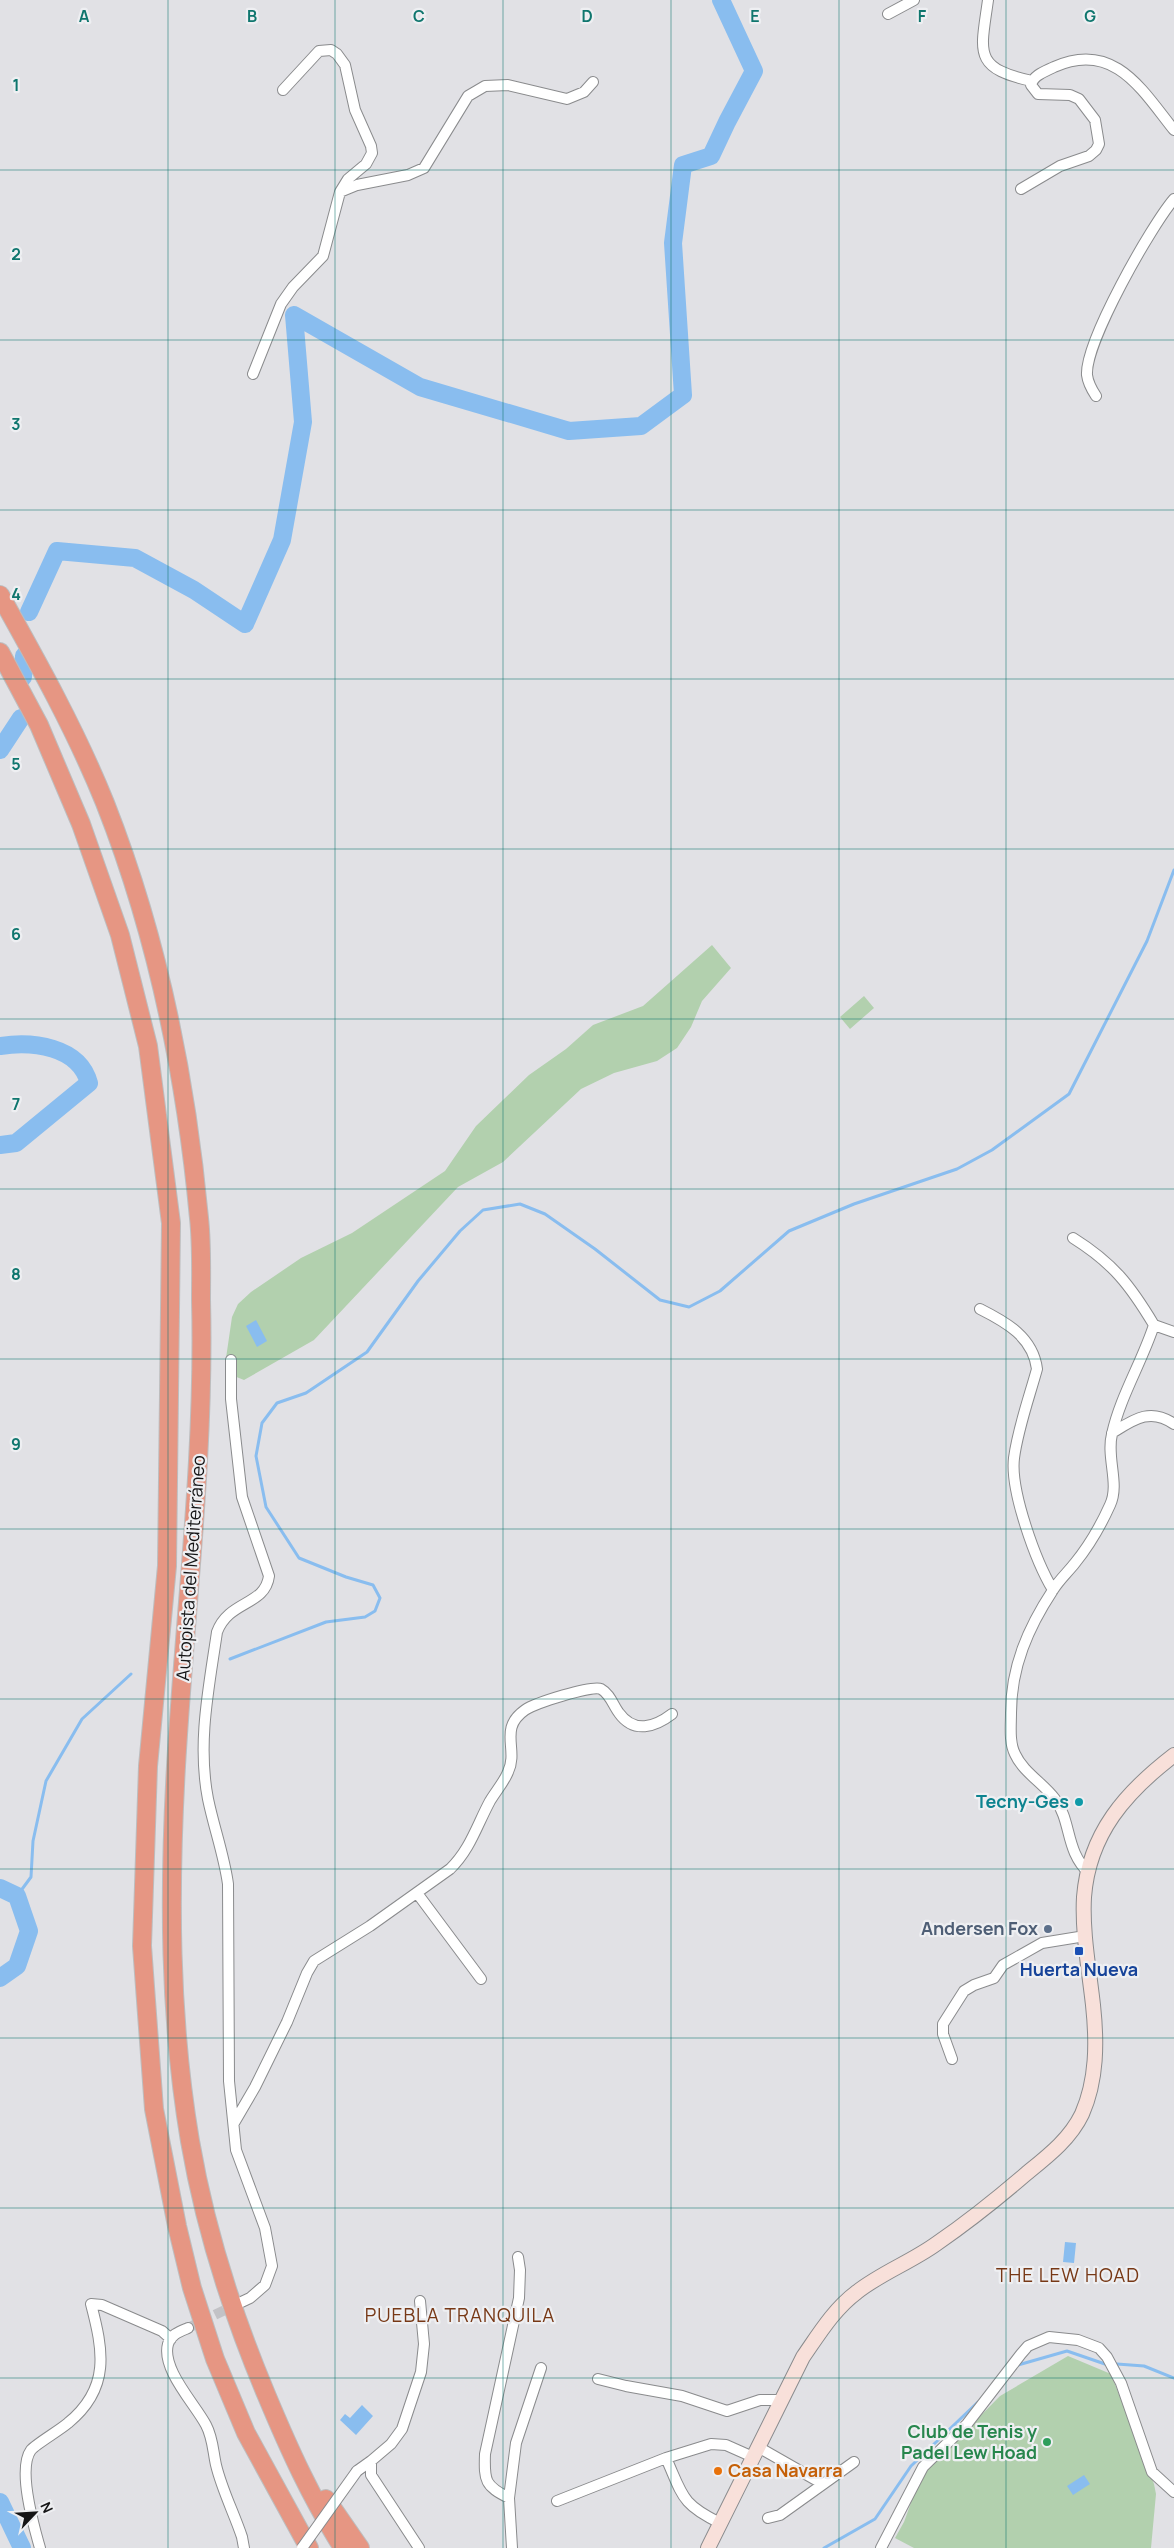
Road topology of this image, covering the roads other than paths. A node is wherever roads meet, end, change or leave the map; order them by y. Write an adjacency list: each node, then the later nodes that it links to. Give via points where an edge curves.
1 (914, 0): 3 (street)
2 (988, 0): 4 (street, via 983,55 1002,73)
3 (888, 14)
4 (1032, 81): 7 (street, via 1066,62 1090,58 1099,60 1122,70 1131,78); 8 (street, via 1031,86 1038,94 1070,94 1079,98 1096,120 1098,144 1089,156 1060,166)
5 (593, 82): 9 (street, via 584,92 567,99 508,85 485,86 468,96 424,168)
6 (283, 90): 9 (street, via 319,50 331,50 342,60 372,153)
7 (1174, 130)
8 (1021, 189)
9 (340, 192): 11 (street, via 323,256 281,304)
10 (1174, 199): 12 (street, via 1150,232 1103,324 1088,366 1090,386)
11 (253, 374)
12 (1096, 396)
13 (0, 595): 40 (highway, Autopista del Mediterráneo, via 52,687 105,804 152,946 178,1060 200,1222 203,1376 192,1570 176,1763 171,1886 179,2059 190,2143 206,2215 232,2305)
14 (0, 652): 39 (highway, Autopista del Mediterráneo, via 39,725 81,824 120,935 149,1056 171,1223 166,1566 148,1766 142,1946 154,2109 177,2226 212,2350)
15 (1073, 1238): 17 (street, via 1113,1267 1139,1298)
16 (980, 1309): 22 (street, via 1012,1327 1030,1345 1036,1357 1037,1369 1014,1460 1014,1477 1035,1556)
17 (1154, 1325): 18 (street); 21 (street)
18 (1174, 1332)
19 (231, 1360): 30 (street, via 231,1399 242,1497 269,1576 268,1586 261,1594 222,1620 217,1632 205,1717 203,1753 208,1798 228,1884 229,2081)
20 (1174, 1424): 21 (street, via 1154,1414 1144,1415)
21 (1112, 1433): 22 (street, via 1111,1504 1076,1562)
22 (1053, 1590): 25 (street, via 1021,1650 1011,1692 1011,1742 1021,1764 1061,1809 1073,1853)
23 (672, 1714): 26 (street, via 660,1722 640,1727 620,1715 602,1690 592,1687 527,1708 513,1722 509,1732 509,1771 462,1858)
24 (1174, 1755): 25 (main road, via 1118,1807 1097,1847)
25 (1089, 1873): 27 (main road, via 1084,1896)
26 (417, 1893): 28 (street); 30 (street, via 314,1961 255,2087)
27 (1085, 1936): 29 (street, via 1042,1943 1003,1965 994,1978 964,1991 943,2024); 38 (main road, via 1095,2028 1094,2071 1082,2115 1071,2132 1056,2149 985,2208 935,2245 851,2297 822,2329 803,2357)
28 (481, 1979)
29 (952, 2059)
30 (234, 2123): 33 (street, via 236,2150 265,2228 272,2266 266,2285)
31 (518, 2257): 47 (street, via 519,2298 485,2454 486,2480 492,2489)
32 (420, 2302): 43 (street, via 424,2344 421,2372 402,2429 391,2444)
33 (235, 2305)
34 (188, 2328): 35 (street)
35 (172, 2339): 51 (street, via 102,2304 91,2304 102,2360 97,2382 89,2399 72,2420 31,2451 26,2468 27,2499); 52 (street, via 168,2344 174,2374 208,2427 216,2465)
36 (541, 2368): 47 (street, via 516,2443)
37 (598, 2378): 38 (street, via 682,2396 727,2411 760,2400)
38 (782, 2400): 41 (main road)
39 (246, 2433): 53 (highway, via 261,2479); 55 (highway, Autopista del Mediterráneo)
40 (282, 2433): 56 (highway, Autopista del Mediterráneo, via 295,2465); 57 (highway)
41 (755, 2452): 42 (street, via 711,2444); 45 (street); 50 (main road)
42 (666, 2458): 48 (street); 50 (street, via 685,2500)
43 (371, 2461): 54 (street, bridge, via 357,2471); 58 (street, via 374,2479)
44 (854, 2462): 45 (street)
45 (823, 2484): 49 (street, via 780,2515)
46 (1174, 2492): 61 (street, via 1152,2472 1127,2401 1107,2357 1090,2342 1049,2338 1028,2346 1020,2354 967,2424 923,2467)
47 (509, 2498): 59 (street)
48 (557, 2501)
49 (768, 2518)
50 (720, 2523): 60 (main road)
51 (40, 2548)
52 (244, 2548)
53 (295, 2548)
54 (302, 2548)
55 (309, 2548)
56 (343, 2548)
57 (360, 2548)
58 (419, 2548)
59 (512, 2548)
60 (708, 2548)
61 (881, 2548)

